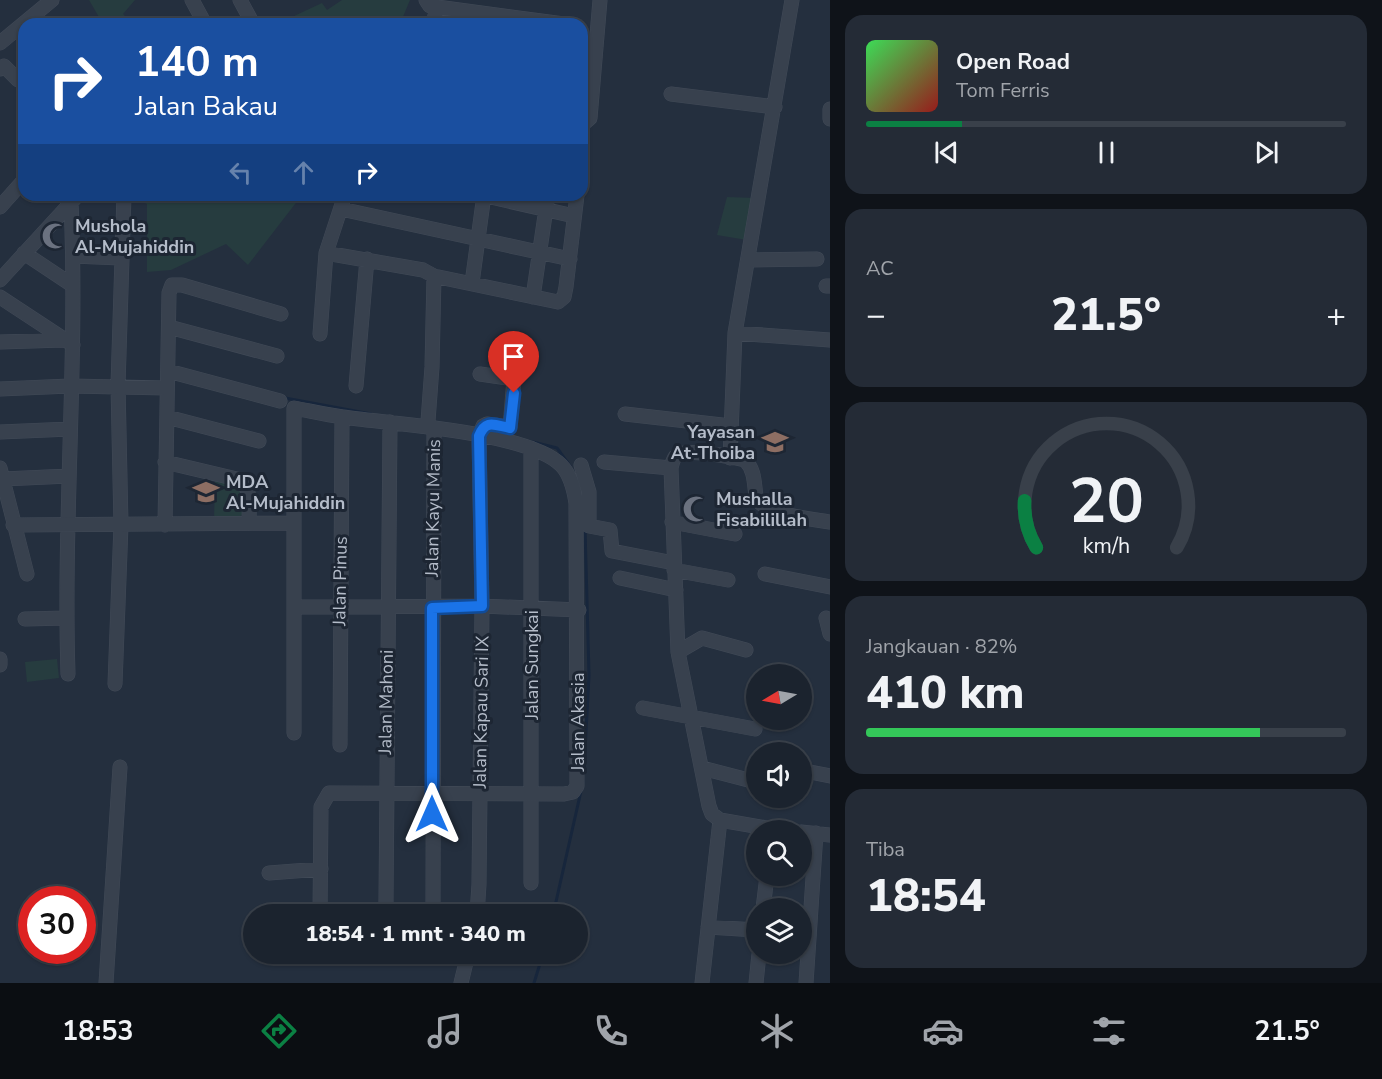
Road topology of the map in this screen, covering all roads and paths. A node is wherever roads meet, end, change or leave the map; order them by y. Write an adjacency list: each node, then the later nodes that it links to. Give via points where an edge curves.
1 (52, 0): 8 (street)
2 (192, 0): 9 (street)
3 (240, 0): 10 (street)
4 (600, 0): 14 (street)
5 (792, 0): 19 (street)
6 (431, 3): 7 (street); 11 (street)
7 (467, 17)
8 (30, 18)
9 (202, 18)
10 (250, 18)
11 (432, 18)
12 (588, 27): 14 (street)
13 (18, 28): 15 (street)
14 (597, 28): 22 (street)
15 (0, 43)
16 (1, 64): 17 (street)
17 (18, 80)
18 (671, 94): 19 (street)
19 (775, 107): 45 (street)
20 (830, 109): 21 (street)
21 (830, 119)
22 (588, 120)
23 (18, 187): 32 (street)
24 (72, 201): 38 (street)
25 (75, 201): 40 (street)
26 (124, 201): 41 (street)
27 (343, 201): 33 (street)
28 (482, 201): 36 (street)
29 (510, 201): 34 (street)
30 (547, 201): 34 (street)
31 (576, 201): 35 (street)
32 (0, 207)
33 (340, 209): 36 (street); 39 (street)
34 (545, 209): 35 (street); 37 (street)
35 (574, 216): 43 (street)
36 (477, 239): 37 (street); 48 (street)
37 (540, 252): 43 (street); 51 (street)
38 (24, 253): 47 (street); 49 (street)
39 (326, 253): 42 (street); 55 (street)
40 (73, 256): 41 (street); 49 (street)
41 (120, 258): 63 (street)
42 (367, 259): 46 (street, via 423,270); 64 (street)
43 (570, 259): 51 (street, via 564,297 553,302)
44 (816, 259): 45 (street)
45 (747, 260): 54 (street)
46 (434, 276): 48 (street); 72 (street, Jalan Kayu Manis)
47 (0, 280)
48 (472, 283): 51 (street)
49 (72, 285): 58 (street)
50 (0, 297): 58 (street)
51 (533, 297)
52 (281, 314): 53 (street, via 173,284 169,293)
53 (169, 327): 59 (street); 60 (street)
54 (735, 333): 56 (street); 73 (street)
55 (320, 334)
56 (830, 340)
57 (0, 342): 58 (street)
58 (68, 342): 62 (street)
59 (278, 356)
60 (168, 371): 65 (street); 67 (street)
61 (480, 374): 76 (street, via 514,379 514,393 510,428 487,424)
62 (70, 386): 63 (street); 66 (street); 74 (street)
63 (118, 386): 65 (street); 92 (street)
64 (356, 386)
65 (167, 388): 69 (street)
66 (0, 389)
67 (280, 401)
68 (625, 414): 73 (street)
69 (167, 417): 77 (street); 80 (street)
70 (342, 417): 71 (street, Jalan Akasia); 89 (street, Jalan Akasia, via 294,408); 104 (street, Jalan Pinus)
71 (390, 422): 72 (street, Jalan Akasia); 105 (street, Jalan Mahoni)
72 (431, 424): 76 (street, Jalan Akasia); 107 (street, Jalan Kayu Manis)
73 (731, 426): 79 (street)
74 (70, 429): 75 (street); 85 (street)
75 (0, 432)
76 (479, 436): 78 (street, Jalan Akasia); 102 (street, Jalan Kapau Sari IX)
77 (259, 441)
78 (531, 448): 106 (street, Jalan Sungkai); 108 (street, Jalan Akasia, via 562,466 573,487)
79 (730, 458): 83 (street, via 680,454); 88 (street, via 747,463 761,506)
80 (165, 462): 86 (street, via 241,480 249,497); 93 (street)
81 (604, 462): 83 (street)
82 (581, 465): 95 (street, via 589,492 589,526 610,530 612,551)
83 (671, 468): 87 (street)
84 (1, 474): 85 (street); 90 (street)
85 (69, 476): 91 (street)
86 (249, 521): 89 (street); 93 (street)
87 (672, 522): 94 (street); 95 (street)
88 (830, 522)
89 (294, 523): 103 (street)
90 (13, 525): 91 (street); 96 (street)
91 (69, 525): 92 (street); 109 (street)
92 (121, 525): 93 (street); 118 (street)
93 (165, 525)
94 (735, 534)
95 (674, 567): 99 (street); 101 (street)
96 (27, 574)
97 (765, 574): 100 (street)
98 (620, 578): 101 (street)
99 (728, 579)
100 (830, 587)
101 (675, 590): 114 (street)
102 (482, 606): 106 (street); 107 (street); 131 (street, Jalan Kapau Sari IX)
103 (294, 607): 104 (street); 122 (street)
104 (339, 607): 105 (street); 123 (street, Jalan Pinus)
105 (387, 607): 107 (street); 129 (street, Jalan Mahoni)
106 (532, 607): 108 (street); 132 (street, Jalan Sungkai)
107 (432, 608): 130 (street, Jalan Kayu Manis)
108 (579, 610): 132 (street, Jalan Akasia, via 577,786 568,794)
109 (66, 618): 111 (street); 117 (street)
110 (826, 618): 112 (street)
111 (25, 619)
112 (830, 634)
113 (746, 650): 114 (street, via 702,638)
114 (678, 652): 120 (street)
115 (0, 659): 116 (street)
116 (0, 665)
117 (68, 674)
118 (115, 684)
119 (643, 708): 120 (street)
120 (692, 716): 121 (street); 125 (street)
121 (746, 727)
122 (294, 733)
123 (340, 745)
124 (120, 767): 149 (street)
125 (702, 768): 128 (street); 133 (street, via 710,810)
126 (812, 772): 127 (street)
127 (830, 776)
128 (746, 779)
129 (385, 792): 130 (street, Jalan Akasia); 136 (street, Jalan Akasia, via 334,792 325,797 321,807); 141 (street, Jalan Mahoni)
130 (432, 794): 131 (street, Jalan Akasia); 142 (street, Jalan Kayu Manis)
131 (480, 795): 132 (street, Jalan Akasia); 143 (street, Jalan Kapau Sari IX)
132 (532, 795): 138 (street, Jalan Sungkai)
133 (720, 820): 134 (street); 144 (street)
134 (746, 826)
135 (823, 834): 139 (street)
136 (321, 869): 137 (street); 140 (street, Jalan Akasia)
137 (269, 873)
138 (531, 883)
139 (812, 901)
140 (320, 904)
141 (387, 904)
142 (433, 904)
143 (478, 904)
144 (708, 927): 145 (street); 151 (street)
145 (746, 929)
146 (465, 964): 150 (street)
147 (758, 964): 152 (street)
148 (806, 964): 153 (street)
149 (106, 983)
150 (460, 983)
151 (702, 983)
152 (756, 983)
153 (806, 983)

